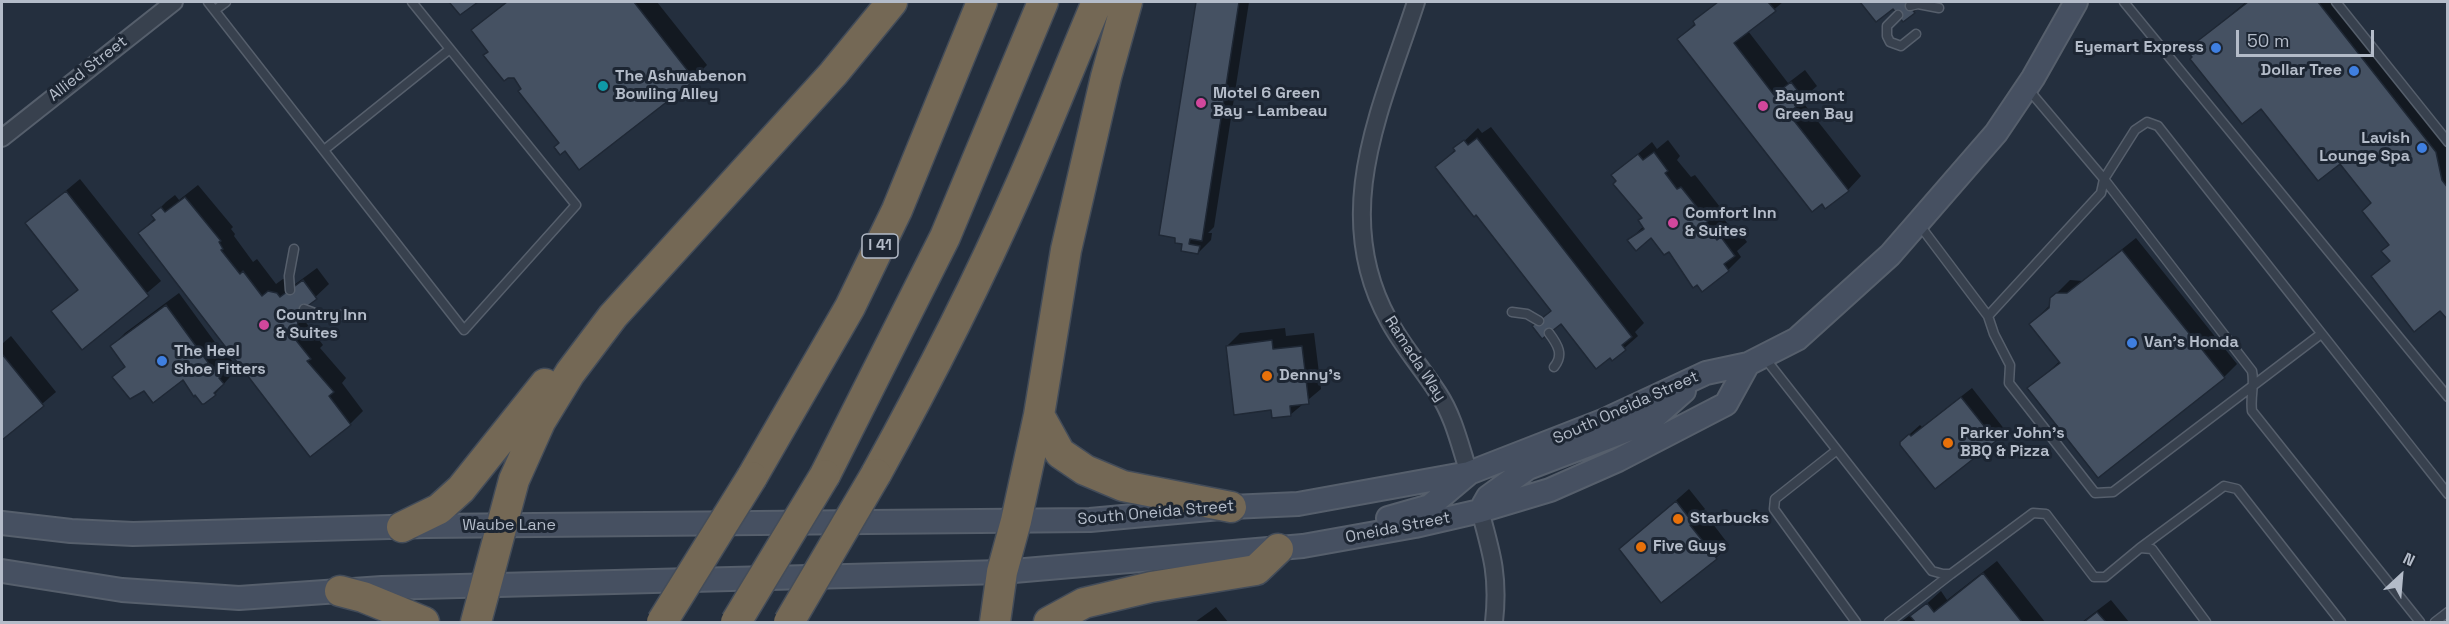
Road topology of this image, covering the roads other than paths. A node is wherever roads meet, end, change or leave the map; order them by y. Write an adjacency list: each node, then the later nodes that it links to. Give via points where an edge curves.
1 (174, 2): 21 (street, Allied Street)
2 (208, 2): 16 (lane)
3 (226, 2): 16 (lane)
4 (412, 2): 19 (lane)
5 (892, 2): 35 (highway, via 834,74 623,304)
6 (981, 2): 61 (highway, I 41, bridge, via 897,210 850,307)
7 (1043, 2): 62 (highway, bridge, via 945,237 825,475)
8 (1097, 2): 63 (highway, bridge, via 1037,146 946,344)
9 (1127, 2): 41 (highway, via 1066,250)
10 (1416, 2): 43 (street, Ramada Way, via 1368,151 1362,194 1364,249 1388,320 1438,393)
11 (2076, 2): 20 (street, South Oneida Street)
12 (2124, 2): 40 (lane)
13 (2336, 2): 22 (lane)
14 (1910, 6): 15 (lane)
15 (1939, 8)
16 (215, 10): 23 (lane)
17 (1898, 15): 18 (lane, via 1887,26 1890,42 1900,46)
18 (1916, 34)
19 (450, 49): 23 (lane); 23 (lane, via 576,205 464,330)
20 (2027, 87): 24 (lane); 25 (street, South Oneida Street, via 1996,133)
21 (2, 138)
22 (2448, 142)
23 (324, 150)
24 (2104, 178): 31 (lane, via 2101,193); 34 (lane, via 2135,130 2147,122 2158,126); 39 (lane, via 2252,371)
25 (1918, 223): 31 (lane); 36 (street, South Oneida Street, via 1890,255 1802,334)
26 (294, 249): 27 (lane)
27 (290, 290)
28 (304, 309): 30 (lane, via 321,315)
29 (1512, 312): 32 (lane)
30 (346, 315)
31 (1988, 316): 39 (lane, via 2010,365 2009,384 2095,493 2113,492)
32 (1539, 321)
33 (1549, 333): 37 (lane, via 1560,351 1560,360)
34 (2321, 334): 39 (lane); 44 (lane)
35 (584, 352): 49 (highway, via 528,447 510,490); 50 (highway, via 541,388 456,494 433,513)
36 (1756, 360): 38 (street, South Oneida Street); 42 (lane); 46 (street, Oneida Street, via 1726,404 1554,488)
37 (1554, 367)
38 (1706, 373): 43 (street, South Oneida Street, via 1605,420); 46 (street, via 1649,422 1528,468 1488,497)
39 (2254, 384): 71 (lane, via 2252,411)
40 (2448, 397)
41 (1039, 415): 45 (highway, via 1060,453 1085,470 1123,486); 47 (highway)
42 (1837, 450): 55 (lane, via 1932,571); 67 (lane, via 1775,499 1774,509)
43 (1469, 473): 45 (street, South Oneida Street, via 1298,504); 52 (street, via 1430,506 1391,518 1321,530)
44 (2448, 494)
45 (1231, 507): 47 (street, South Oneida Street, via 1090,520)
46 (1480, 511): 52 (street, Oneida Street); 66 (street, via 1495,564)
47 (1016, 521): 49 (street, Waube Lane); 54 (highway)
48 (2, 523): 50 (street, Waube Lane, via 133,534)
49 (501, 526): 50 (street, Waube Lane); 56 (highway)
50 (402, 527)
51 (2140, 548): 55 (lane, via 2105,578 2094,577 2046,514 2033,513); 69 (lane, via 2152,549); 70 (lane, via 2224,486 2236,489)
52 (1278, 549): 54 (street, Oneida Street); 65 (highway, via 1256,570 1083,603)
53 (2, 571): 57 (street, via 80,585 191,596 239,598)
54 (1002, 572): 56 (street); 64 (highway)
55 (1951, 574): 68 (lane)
56 (487, 586): 57 (street); 60 (highway)
57 (340, 591): 59 (highway)
58 (2448, 612): 72 (lane)
59 (424, 622)
60 (476, 622)
61 (662, 622)
62 (736, 622)
63 (789, 622)
64 (995, 622)
65 (1049, 622)
66 (1494, 622)
67 (1857, 622)
68 (1889, 622)
69 (2206, 622)
70 (2341, 622)
71 (2420, 622)
72 (2435, 622)

